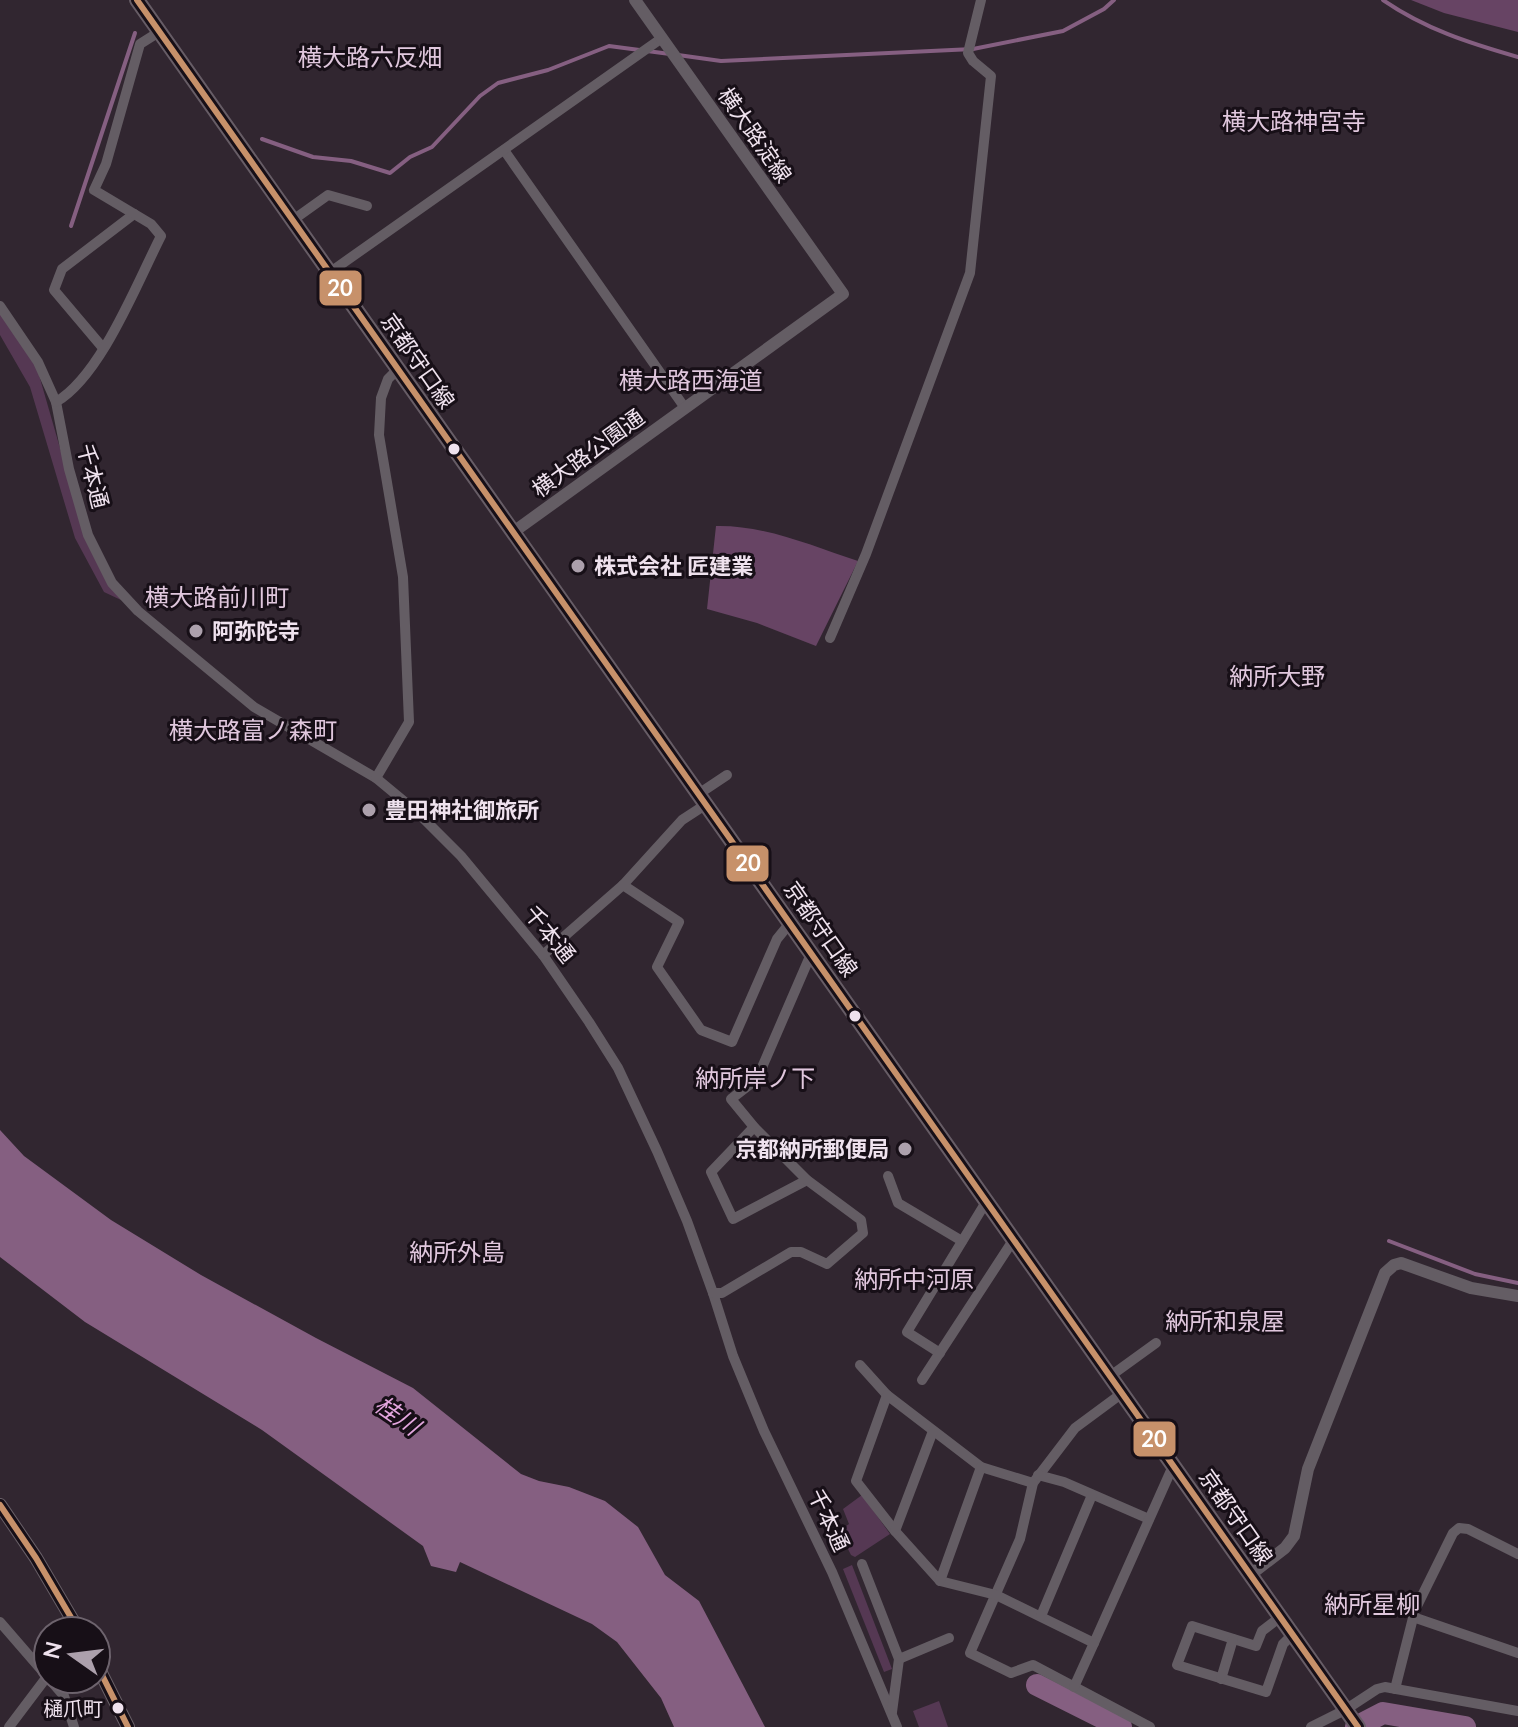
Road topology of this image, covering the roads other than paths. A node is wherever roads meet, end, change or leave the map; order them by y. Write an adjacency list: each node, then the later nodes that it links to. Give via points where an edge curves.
1 (137, 0): 4 (main road, 京都守口線)
2 (635, 0): 5 (street, 横大路淀線)
3 (981, 0): 18 (street, via 968,50 991,76 970,273)
4 (159, 32): 8 (street, via 140,44 94,190); 9 (main road, 京都守口線)
5 (662, 38): 6 (street); 11 (street, 横大路淀線)
6 (504, 150): 10 (street); 16 (street)
7 (367, 206): 9 (street, via 328,195)
8 (134, 214): 13 (street, via 161,236); 13 (street, via 62,269 54,290)
9 (293, 220): 10 (main road, 京都守口線)
10 (329, 273): 14 (main road, 京都守口線)
11 (843, 294): 16 (street, 横大路公園通)
12 (0, 306): 15 (street, 千本通, via 38,362)
13 (103, 348): 15 (street, via 70,394)
14 (397, 370): 17 (main road, 京都守口線); 20 (street, via 381,398 379,435 403,577 409,722)
15 (56, 402): 20 (street, 千本通, via 88,535 112,583 254,707)
16 (685, 408): 17 (street, 横大路公園通)
17 (512, 533): 21 (main road, 京都守口線)
18 (830, 638)
19 (727, 775): 21 (street)
20 (376, 778): 25 (street, 千本通, via 461,856)
21 (701, 800): 22 (street); 23 (main road, 京都守口線)
22 (623, 885): 23 (street, via 679,922 657,967 701,1030 732,1042 777,939); 25 (street)
23 (790, 923): 24 (main road, 京都守口線)
24 (811, 954): 26 (street, via 757,1079 731,1099); 29 (main road, 京都守口線)
25 (543, 955): 32 (street, 千本通, via 618,1068 687,1221)
26 (754, 1127): 28 (street); 28 (street, via 710,1176 733,1219)
27 (888, 1176): 30 (street, via 898,1203)
28 (807, 1180): 32 (street, via 861,1220 863,1233 827,1264 791,1252 722,1293)
29 (986, 1202): 30 (street); 31 (main road, 京都守口線)
30 (962, 1241): 35 (street, via 907,1332)
31 (1012, 1242): 35 (street); 37 (main road, 京都守口線)
32 (713, 1293): 73 (street, 千本通, via 764,1431)
33 (1518, 1296): 51 (street, via 1471,1288 1401,1263 1385,1273 1308,1469 1294,1536)
34 (1156, 1343): 37 (street)
35 (940, 1353): 38 (street)
36 (860, 1365): 40 (street)
37 (1109, 1377): 39 (main road, 京都守口線)
38 (922, 1380)
39 (1121, 1394): 42 (main road, 京都守口線); 44 (street, via 1075,1428)
40 (887, 1395): 41 (street); 48 (street, via 856,1481)
41 (933, 1431): 43 (street); 48 (street)
42 (1173, 1466): 47 (street); 51 (main road, 京都守口線)
43 (981, 1467): 44 (street); 52 (street)
44 (1035, 1479): 45 (street, via 1064,1482); 53 (street, via 1020,1539)
45 (1092, 1495): 47 (street); 55 (street)
46 (0, 1505): 54 (main road)
47 (1149, 1519): 62 (street)
48 (895, 1531): 52 (street)
49 (1518, 1554): 56 (street, via 1459,1528)
50 (862, 1564): 64 (street)
51 (1250, 1575): 57 (main road, 京都守口線)
52 (940, 1581): 53 (street)
53 (996, 1595): 55 (street); 67 (street, via 970,1653 1011,1673 1033,1665)
54 (70, 1615)
55 (1041, 1616): 62 (street)
56 (1413, 1617): 63 (street); 68 (street)
57 (1279, 1618): 59 (main road, 京都守口線); 61 (street, via 1262,1631 1256,1646)
58 (0, 1622): 65 (street)
59 (1292, 1635): 66 (street, via 1283,1644 1266,1692); 74 (main road, 京都守口線)
60 (949, 1638): 64 (street)
61 (1233, 1639): 66 (street); 66 (street, via 1192,1626 1177,1665)
62 (1094, 1643): 67 (street)
63 (1518, 1653)
64 (899, 1659): 73 (street)
65 (32, 1661)
66 (1221, 1679)
67 (1074, 1687): 79 (street)
68 (1395, 1689): 72 (street); 74 (street, via 1377,1689)
69 (33, 1695): 75 (street)
70 (63, 1695): 76 (street)
71 (112, 1695): 77 (main road)
72 (1518, 1711)
73 (892, 1714): 78 (street, 千本通)
74 (1350, 1717): 80 (street)
75 (9, 1727)
76 (74, 1727)
77 (128, 1727)
78 (897, 1727)
79 (1150, 1727)
80 (1311, 1727)

